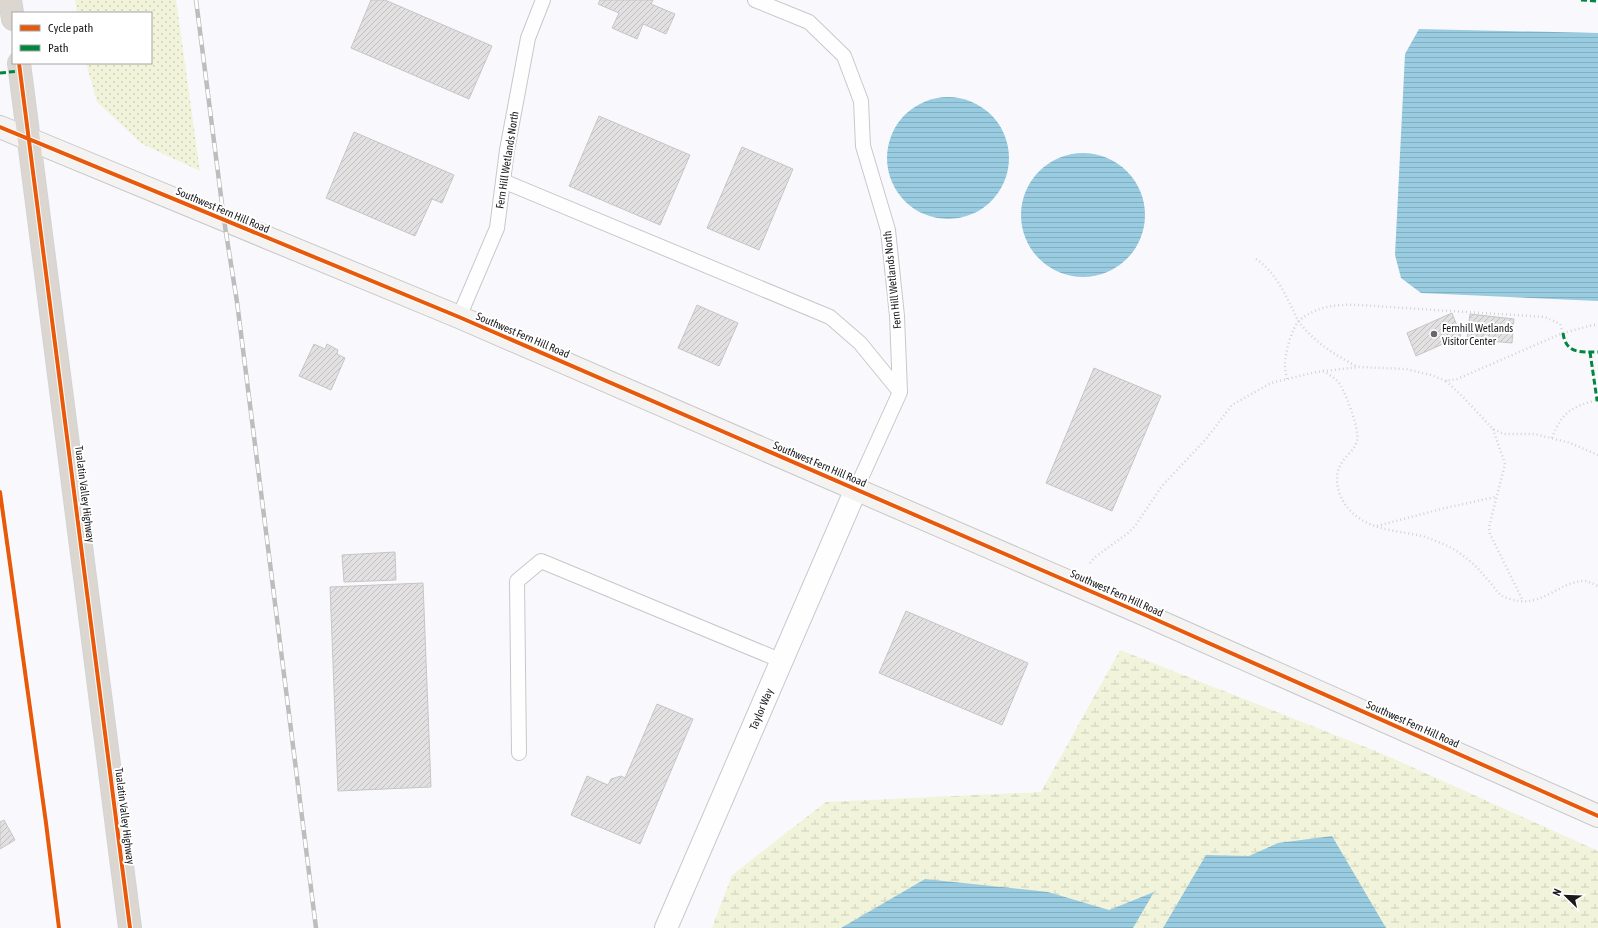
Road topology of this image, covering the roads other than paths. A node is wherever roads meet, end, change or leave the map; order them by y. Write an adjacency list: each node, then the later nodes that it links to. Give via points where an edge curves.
1 (4, 0): 5 (street)
2 (10, 0): 6 (highway)
3 (543, 0): 10 (lane, Fern Hill Wetlands North, via 528,38)
4 (755, 0): 12 (lane, Fern Hill Wetlands North, via 809,22 844,56 861,101 863,146 888,230 898,316)
5 (0, 5)
6 (12, 13)
7 (19, 64): 9 (highway, Tualatin Valley Highway)
8 (0, 127): 9 (street, Southwest Fern Hill Road)
9 (30, 139): 11 (street, Southwest Fern Hill Road); 17 (highway, Tualatin Valley Highway)
10 (503, 181): 11 (lane, Fern Hill Wetlands North, via 497,228); 12 (lane, via 830,317 860,343)
11 (459, 317): 13 (street, Southwest Fern Hill Road)
12 (900, 392): 13 (lane, Fern Hill Wetlands North)
13 (856, 489): 14 (street, Taylor Way); 16 (street, Southwest Fern Hill Road)
14 (782, 661): 15 (lane, via 541,561 518,581); 18 (street, Taylor Way)
15 (519, 753)
16 (1598, 816)
17 (130, 928)
18 (666, 928)

